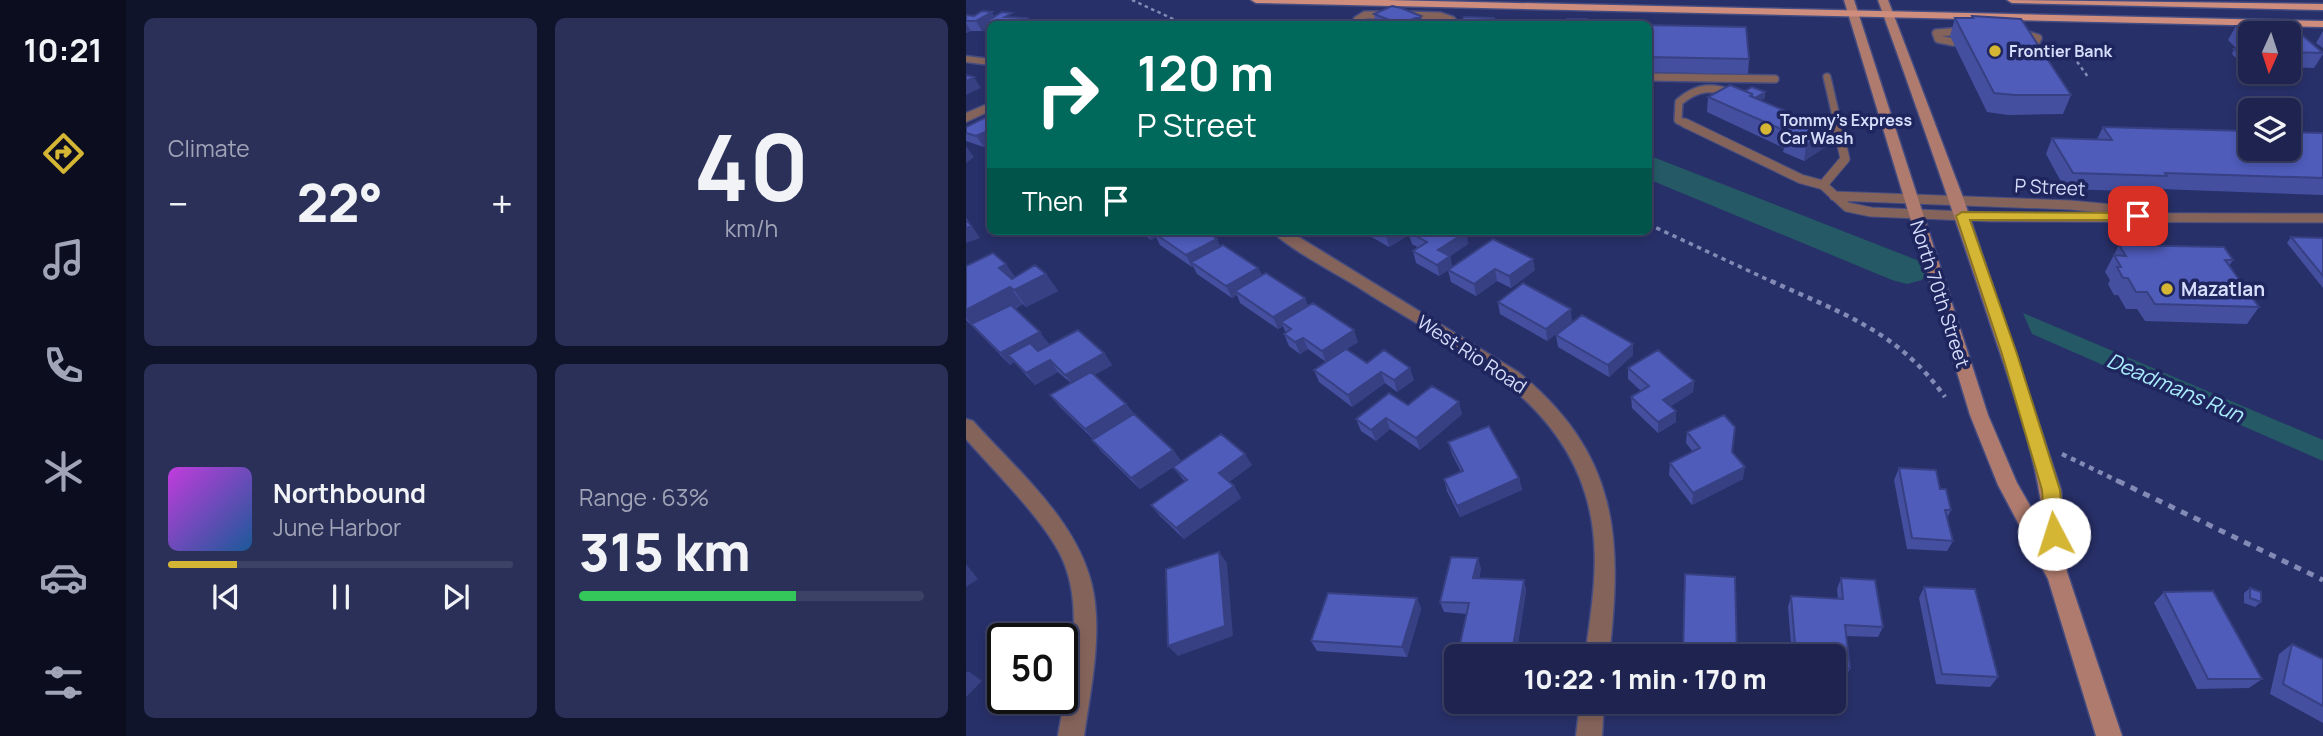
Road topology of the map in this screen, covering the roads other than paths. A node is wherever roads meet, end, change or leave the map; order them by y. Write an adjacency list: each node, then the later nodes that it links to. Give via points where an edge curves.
1 (1256, 0): 3 (main road)
2 (2012, 0): 6 (main road)
3 (1491, 2): 4 (main road)
4 (1851, 6): 5 (main road); 26 (main road, North 70th Street)
5 (1885, 7): 9 (main road); 27 (main road, North 70th Street)
6 (2323, 7)
7 (1452, 20): 8 (lane, via 1373,15)
8 (1360, 21)
9 (2323, 24)
10 (1967, 31): 12 (lane, via 1936,33 1938,39)
11 (2005, 32): 13 (lane, via 2038,38)
12 (1953, 42)
13 (2019, 44)
14 (966, 59): 15 (street)
15 (987, 62)
16 (1652, 77): 18 (lane)
17 (1827, 77): 23 (lane)
18 (1775, 79)
19 (1746, 99): 24 (lane, via 1723,89 1696,88 1679,102 1678,120 1801,179)
20 (987, 108): 21 (street)
21 (966, 118)
22 (1804, 122): 23 (lane)
23 (1838, 131): 24 (lane, via 1845,159)
24 (1823, 185): 25 (lane)
25 (1834, 196): 26 (lane); 26 (lane, via 1847,207 1871,212)
26 (1912, 206): 27 (lane, P Street); 27 (lane, P Street); 32 (main road, North 70th Street, via 1979,415 2008,485)
27 (1959, 208): 28 (lane, P Street); 28 (lane, P Street, via 2070,205); 32 (main road, North 70th Street, via 2051,490)
28 (2189, 216): 29 (lane, P Street)
29 (2323, 218)
30 (1285, 235): 33 (street, West Rio Road, via 1512,377 1539,399 1566,431 1587,471 1602,522 1604,594)
31 (966, 426): 35 (street, via 1058,531 1081,580 1085,624)
32 (2058, 577): 37 (main road, North 70th Street)
33 (1598, 644)
34 (1591, 714): 36 (street)
35 (1071, 736)
36 (1589, 736)
37 (2109, 736)

